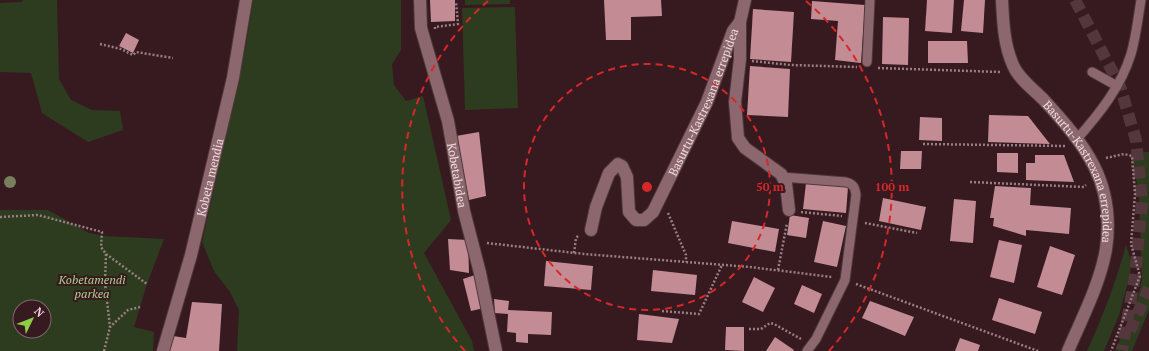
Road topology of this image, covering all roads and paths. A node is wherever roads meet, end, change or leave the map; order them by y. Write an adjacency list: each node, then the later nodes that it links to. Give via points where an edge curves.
1 (246, 0): 44 (street, Kobeta mendia, via 233,78 191,255)
2 (420, 0): 31 (street, Kobetabidea, via 421,28 448,121)
3 (745, 0): 8 (street)
4 (870, 0): 13 (lane)
5 (1002, 0): 18 (street, Basurtu-Kastrexana errepidea, via 1003,31 1013,66)
6 (1141, 0): 17 (lane, via 1131,54)
7 (456, 2): 9 (path, via 458,24 435,27)
8 (740, 22): 12 (street, Basurtu-Kastrexana errepidea); 25 (street, Basurtu-Kastrexana errepidea, via 733,31 707,102)
9 (436, 34)
10 (100, 44): 11 (path, via 133,55 136,52)
11 (173, 58)
12 (740, 59): 13 (path, via 791,64); 22 (street, Basurtu-Kastrexana errepidea, via 735,102 738,138 745,148)
13 (865, 64)
14 (877, 68): 15 (path)
15 (999, 72)
16 (1092, 72): 17 (lane)
17 (1117, 86): 18 (lane, via 1109,100)
18 (1077, 139): 21 (street, Basurtu-Kastrexana errepidea, via 1086,149)
19 (923, 144): 20 (path)
20 (1059, 146)
21 (1098, 172): 47 (street, Basurtu-Kastrexana errepidea, via 1104,187 1108,229 1106,249 1093,292); 48 (path, via 1107,157 1124,154 1132,156 1136,194 1131,244 1140,276)
22 (782, 177): 26 (street, via 786,184); 28 (lane, via 851,183 856,195)
23 (970, 182): 24 (path)
24 (1084, 187)
25 (656, 204): 29 (street, Basurtu-Kastrexana errepidea, via 653,212 644,220 636,220 629,212 627,177 622,166 618,164 609,173 596,207); 33 (path, via 668,212 686,255)
26 (789, 210): 28 (path); 35 (path)
27 (0, 217): 32 (path, via 38,215 102,232 101,247)
28 (852, 219): 30 (path); 36 (lane)
29 (591, 230)
30 (917, 233)
31 (472, 242): 33 (path); 45 (street, Kobetabidea)
32 (106, 254): 37 (path); 40 (path, via 105,283)
33 (686, 262): 34 (path)
34 (722, 265): 35 (path); 39 (path, via 699,314)
35 (778, 270): 36 (path)
36 (845, 280): 42 (lane); 46 (path)
37 (147, 284)
38 (140, 306): 40 (path, via 128,310)
39 (662, 311)
40 (110, 327): 43 (path)
41 (748, 329): 42 (path, via 761,329 770,323 774,324)
42 (809, 348)
43 (104, 351)
44 (163, 351)
45 (496, 351)
46 (1038, 351)
47 (1068, 351)
48 (1110, 351)

